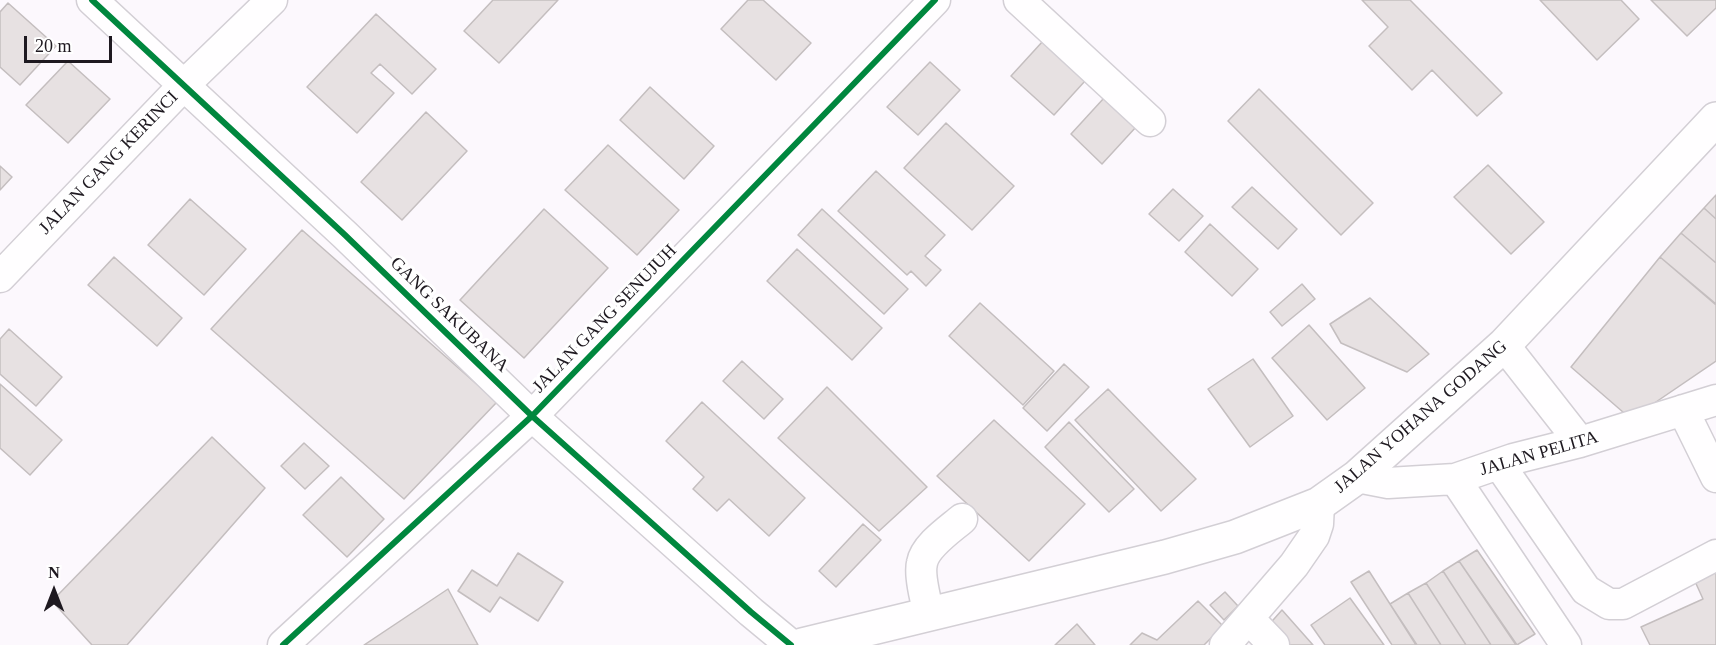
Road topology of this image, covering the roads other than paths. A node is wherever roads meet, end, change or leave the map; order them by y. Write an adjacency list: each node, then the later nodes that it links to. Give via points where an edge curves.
1 (92, 0): 5 (street, GANG SAKUBANA)
2 (272, 0): 5 (street, JALAN GANG KERINCI)
3 (935, 0): 12 (street, JALAN GANG SENUJUH)
4 (1019, 0): 7 (street)
5 (184, 85): 8 (street, JALAN GANG KERINCI); 12 (street, GANG SAKUBANA)
6 (1716, 119): 9 (main road, JALAN YOHANA GODANG)
7 (1150, 121)
8 (0, 277)
9 (1504, 345): 13 (street); 15 (main road, JALAN YOHANA GODANG)
10 (1716, 400): 11 (street, JALAN PELITA)
11 (1683, 410): 13 (street, JALAN PELITA); 16 (street)
12 (532, 416): 23 (street, JALAN GANG SENUJUH); 24 (street, GANG SAKUBANA)
13 (1580, 442): 14 (street, JALAN PELITA)
14 (1499, 464): 17 (street, JALAN PELITA); 20 (street, via 1586,590 1609,604 1623,604)
15 (1357, 477): 17 (street, JALAN PELITA, via 1388,483); 18 (main road, JALAN YOHANA GODANG)
16 (1716, 477)
17 (1455, 479): 28 (street)
18 (1319, 504): 21 (main road, JALAN YOHANA GODANG, via 1235,537 1165,557); 22 (street, via 1314,536)
19 (962, 519): 21 (street, via 930,547 921,564)
20 (1716, 555)
21 (929, 614): 25 (main road, JALAN YOHANA GODANG)
22 (1249, 619): 26 (street); 27 (street)
23 (283, 645)
24 (790, 645)
25 (802, 645)
26 (1225, 645)
27 (1274, 645)
28 (1566, 645)

